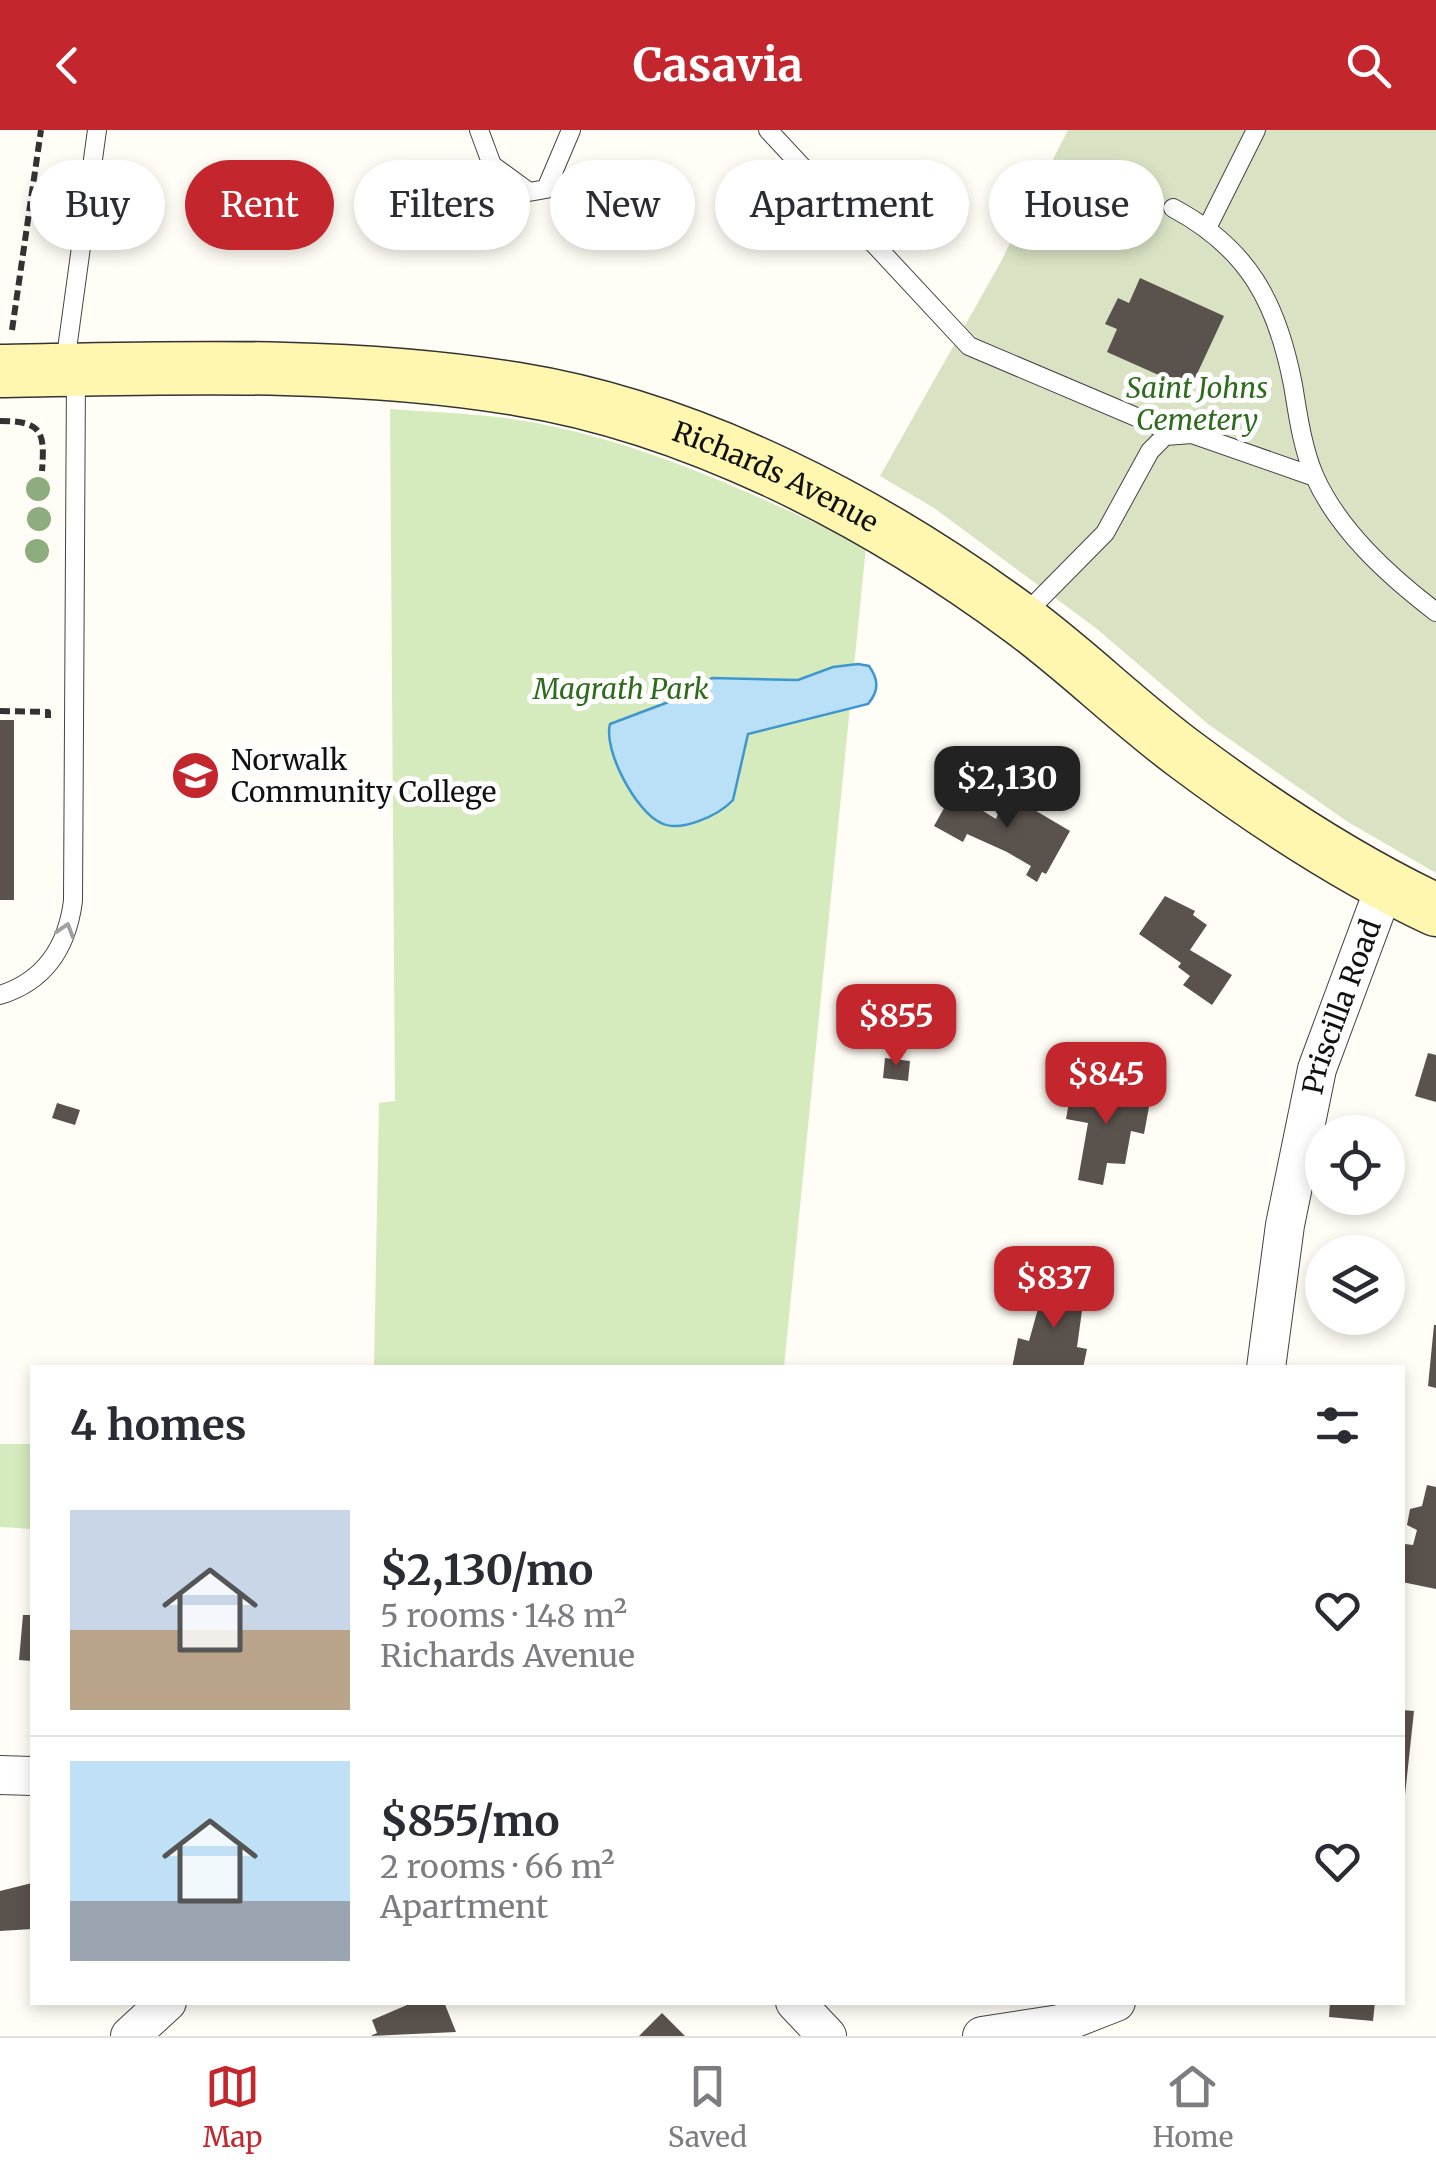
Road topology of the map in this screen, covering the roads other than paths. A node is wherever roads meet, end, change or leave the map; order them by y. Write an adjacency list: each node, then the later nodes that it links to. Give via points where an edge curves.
1 (97, 130): 9 (lane)
2 (479, 130): 3 (lane, via 492,166 528,192 546,189)
3 (571, 130)
4 (768, 130): 10 (lane, via 969,346)
5 (1256, 130): 7 (lane)
6 (1173, 208): 7 (lane)
7 (1208, 226): 11 (lane, via 1254,276 1275,318)
8 (6, 351): 9 (street, Richards Avenue)
9 (70, 370): 13 (street, Richards Avenue, via 385,373 520,389 658,424 806,484); 16 (lane, one-way to 9, via 48,966 64,941 72,902)
10 (1174, 433): 11 (lane); 13 (lane, via 1150,452 1093,548)
11 (1315, 477): 12 (lane, via 1352,533)
12 (1436, 612)
13 (1020, 619): 14 (street, Richards Avenue, via 1185,754)
14 (1385, 886): 15 (street, Richards Avenue); 17 (street, Priscilla Road, via 1318,1069)
15 (1436, 910)
16 (0, 995)
17 (1266, 1365)
18 (0, 1775): 19 (street)
19 (30, 1776)
20 (164, 2005): 23 (street)
21 (798, 2005): 24 (street)
22 (1108, 2005): 25 (street, via 1060,2024)
23 (130, 2036)
24 (827, 2036)
25 (982, 2036)

